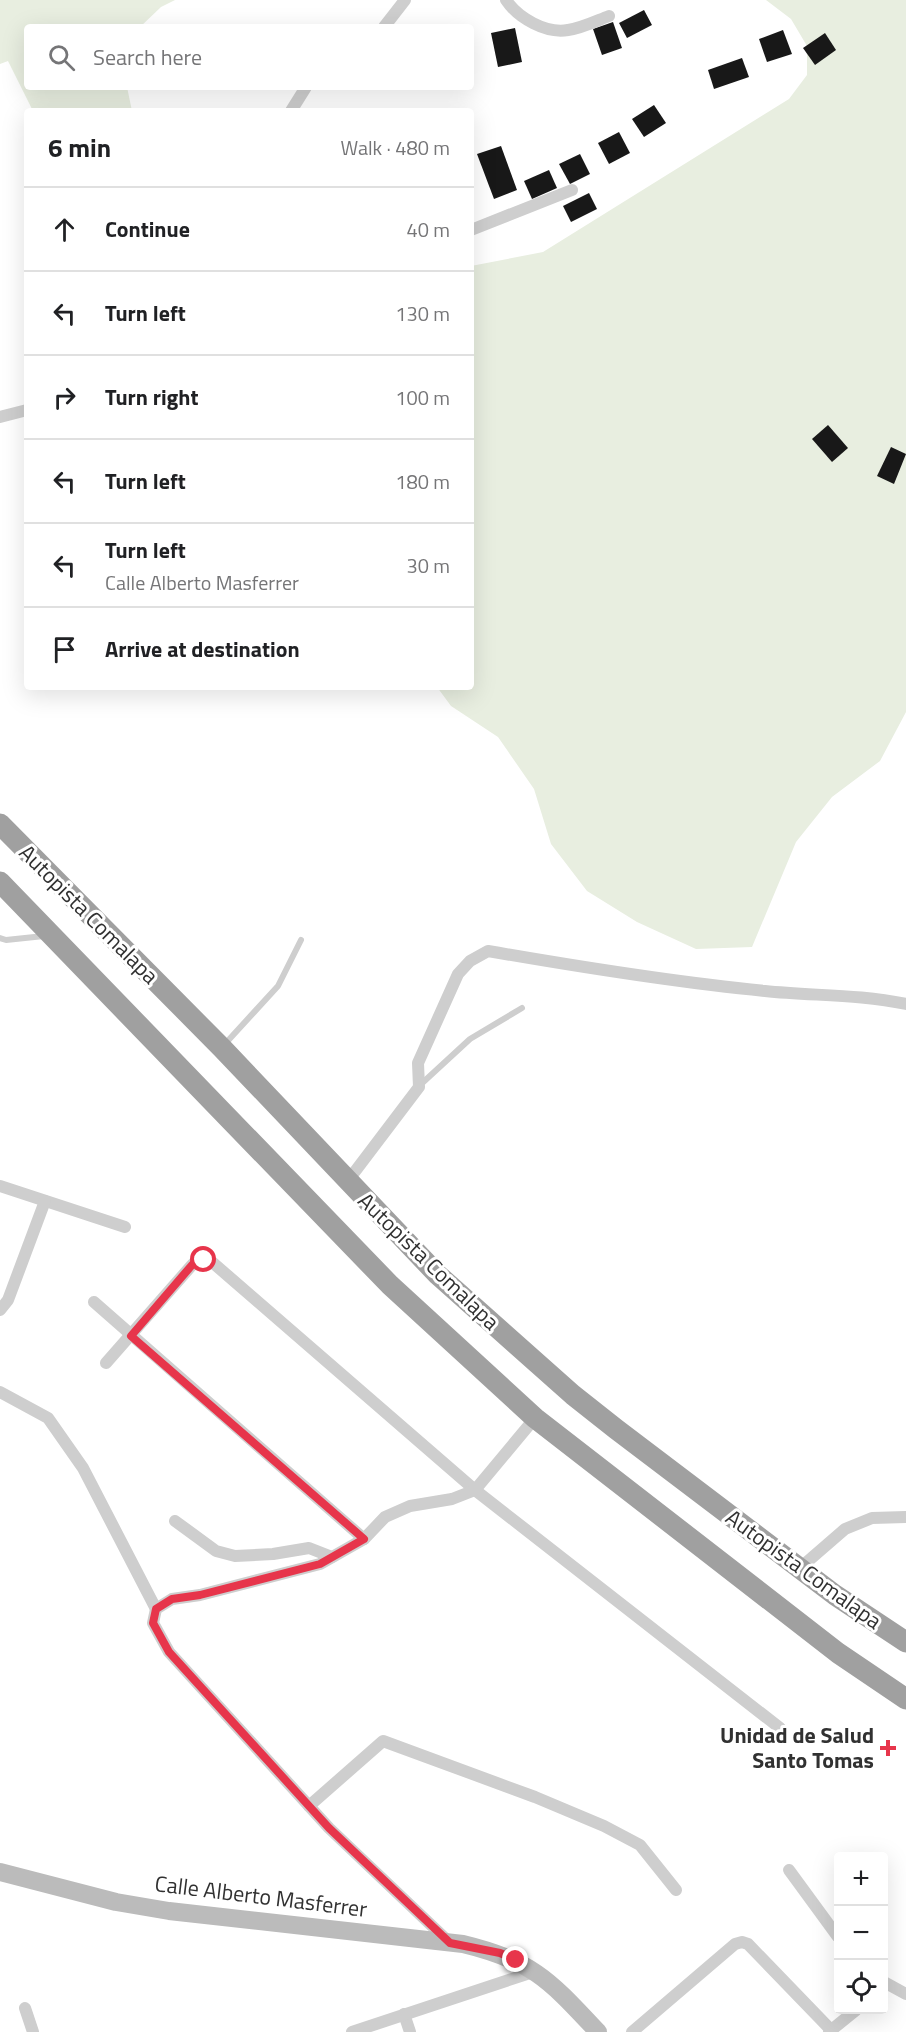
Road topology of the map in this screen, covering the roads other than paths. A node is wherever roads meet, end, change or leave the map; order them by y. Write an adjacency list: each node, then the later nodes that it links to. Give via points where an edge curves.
1 (405, 0): 4 (street)
2 (506, 0): 3 (street, via 529,21 550,30 568,30)
3 (609, 16)
4 (386, 24)
5 (304, 90): 6 (street)
6 (293, 108)
7 (572, 190): 8 (street)
8 (474, 229)
9 (24, 411): 10 (street)
10 (0, 417)
11 (0, 824): 18 (highway, Autopista Comalapa)
12 (0, 882): 13 (highway, Autopista Comalapa)
13 (52, 935): 14 (lane); 29 (highway, Autopista Comalapa, via 390,1285)
14 (0, 938)
15 (301, 940): 18 (lane, via 278,986)
16 (906, 1004): 19 (street, via 877,998 767,992 651,978 488,951 470,961 459,974 418,1063)
17 (522, 1008): 19 (lane, via 470,1039)
18 (222, 1048): 20 (highway, Autopista Comalapa)
19 (419, 1087): 20 (street)
20 (347, 1182): 35 (highway, Autopista Comalapa, via 438,1275 573,1395)
21 (0, 1186): 22 (street)
22 (45, 1201): 23 (street); 25 (street, via 8,1300)
23 (125, 1227)
24 (94, 1302): 26 (street)
25 (0, 1310)
26 (131, 1336): 27 (street); 30 (street, via 197,1260 212,1263); 33 (street)
27 (106, 1363)
28 (0, 1392): 36 (street, via 48,1418 83,1468)
29 (535, 1418): 30 (street); 38 (highway, Autopista Comalapa, via 838,1653)
30 (475, 1490): 33 (street, via 385,1517); 39 (street)
31 (906, 1517): 35 (street, via 872,1518 845,1529)
32 (175, 1521): 34 (street, via 216,1551 235,1556 309,1548)
33 (364, 1539): 34 (street)
34 (332, 1557): 36 (street, via 276,1576 172,1599)
35 (800, 1568): 37 (highway, Autopista Comalapa)
36 (156, 1609): 40 (street, via 153,1623 169,1652)
37 (903, 1635)
38 (906, 1699)
39 (780, 1728)
40 (309, 1806): 43 (street, via 383,1741 604,1826 640,1845); 45 (street)
41 (789, 1870): 44 (street)
42 (0, 1872): 45 (main road, Calle Alberto Masferrer, via 116,1902)
43 (676, 1890)
44 (834, 1932)
45 (450, 1943): 46 (main road, Calle Alberto Masferrer, via 500,1953)
46 (536, 1971): 50 (street); 56 (main road, Calle Alberto Masferrer)
47 (888, 1983): 48 (street)
48 (906, 1994)
49 (25, 2008): 53 (street)
50 (404, 2014): 54 (street); 55 (street)
51 (851, 2014): 52 (street)
52 (830, 2031): 57 (street, via 742,1942)
53 (33, 2032)
54 (352, 2032)
55 (411, 2032)
56 (598, 2032)
57 (632, 2032)

